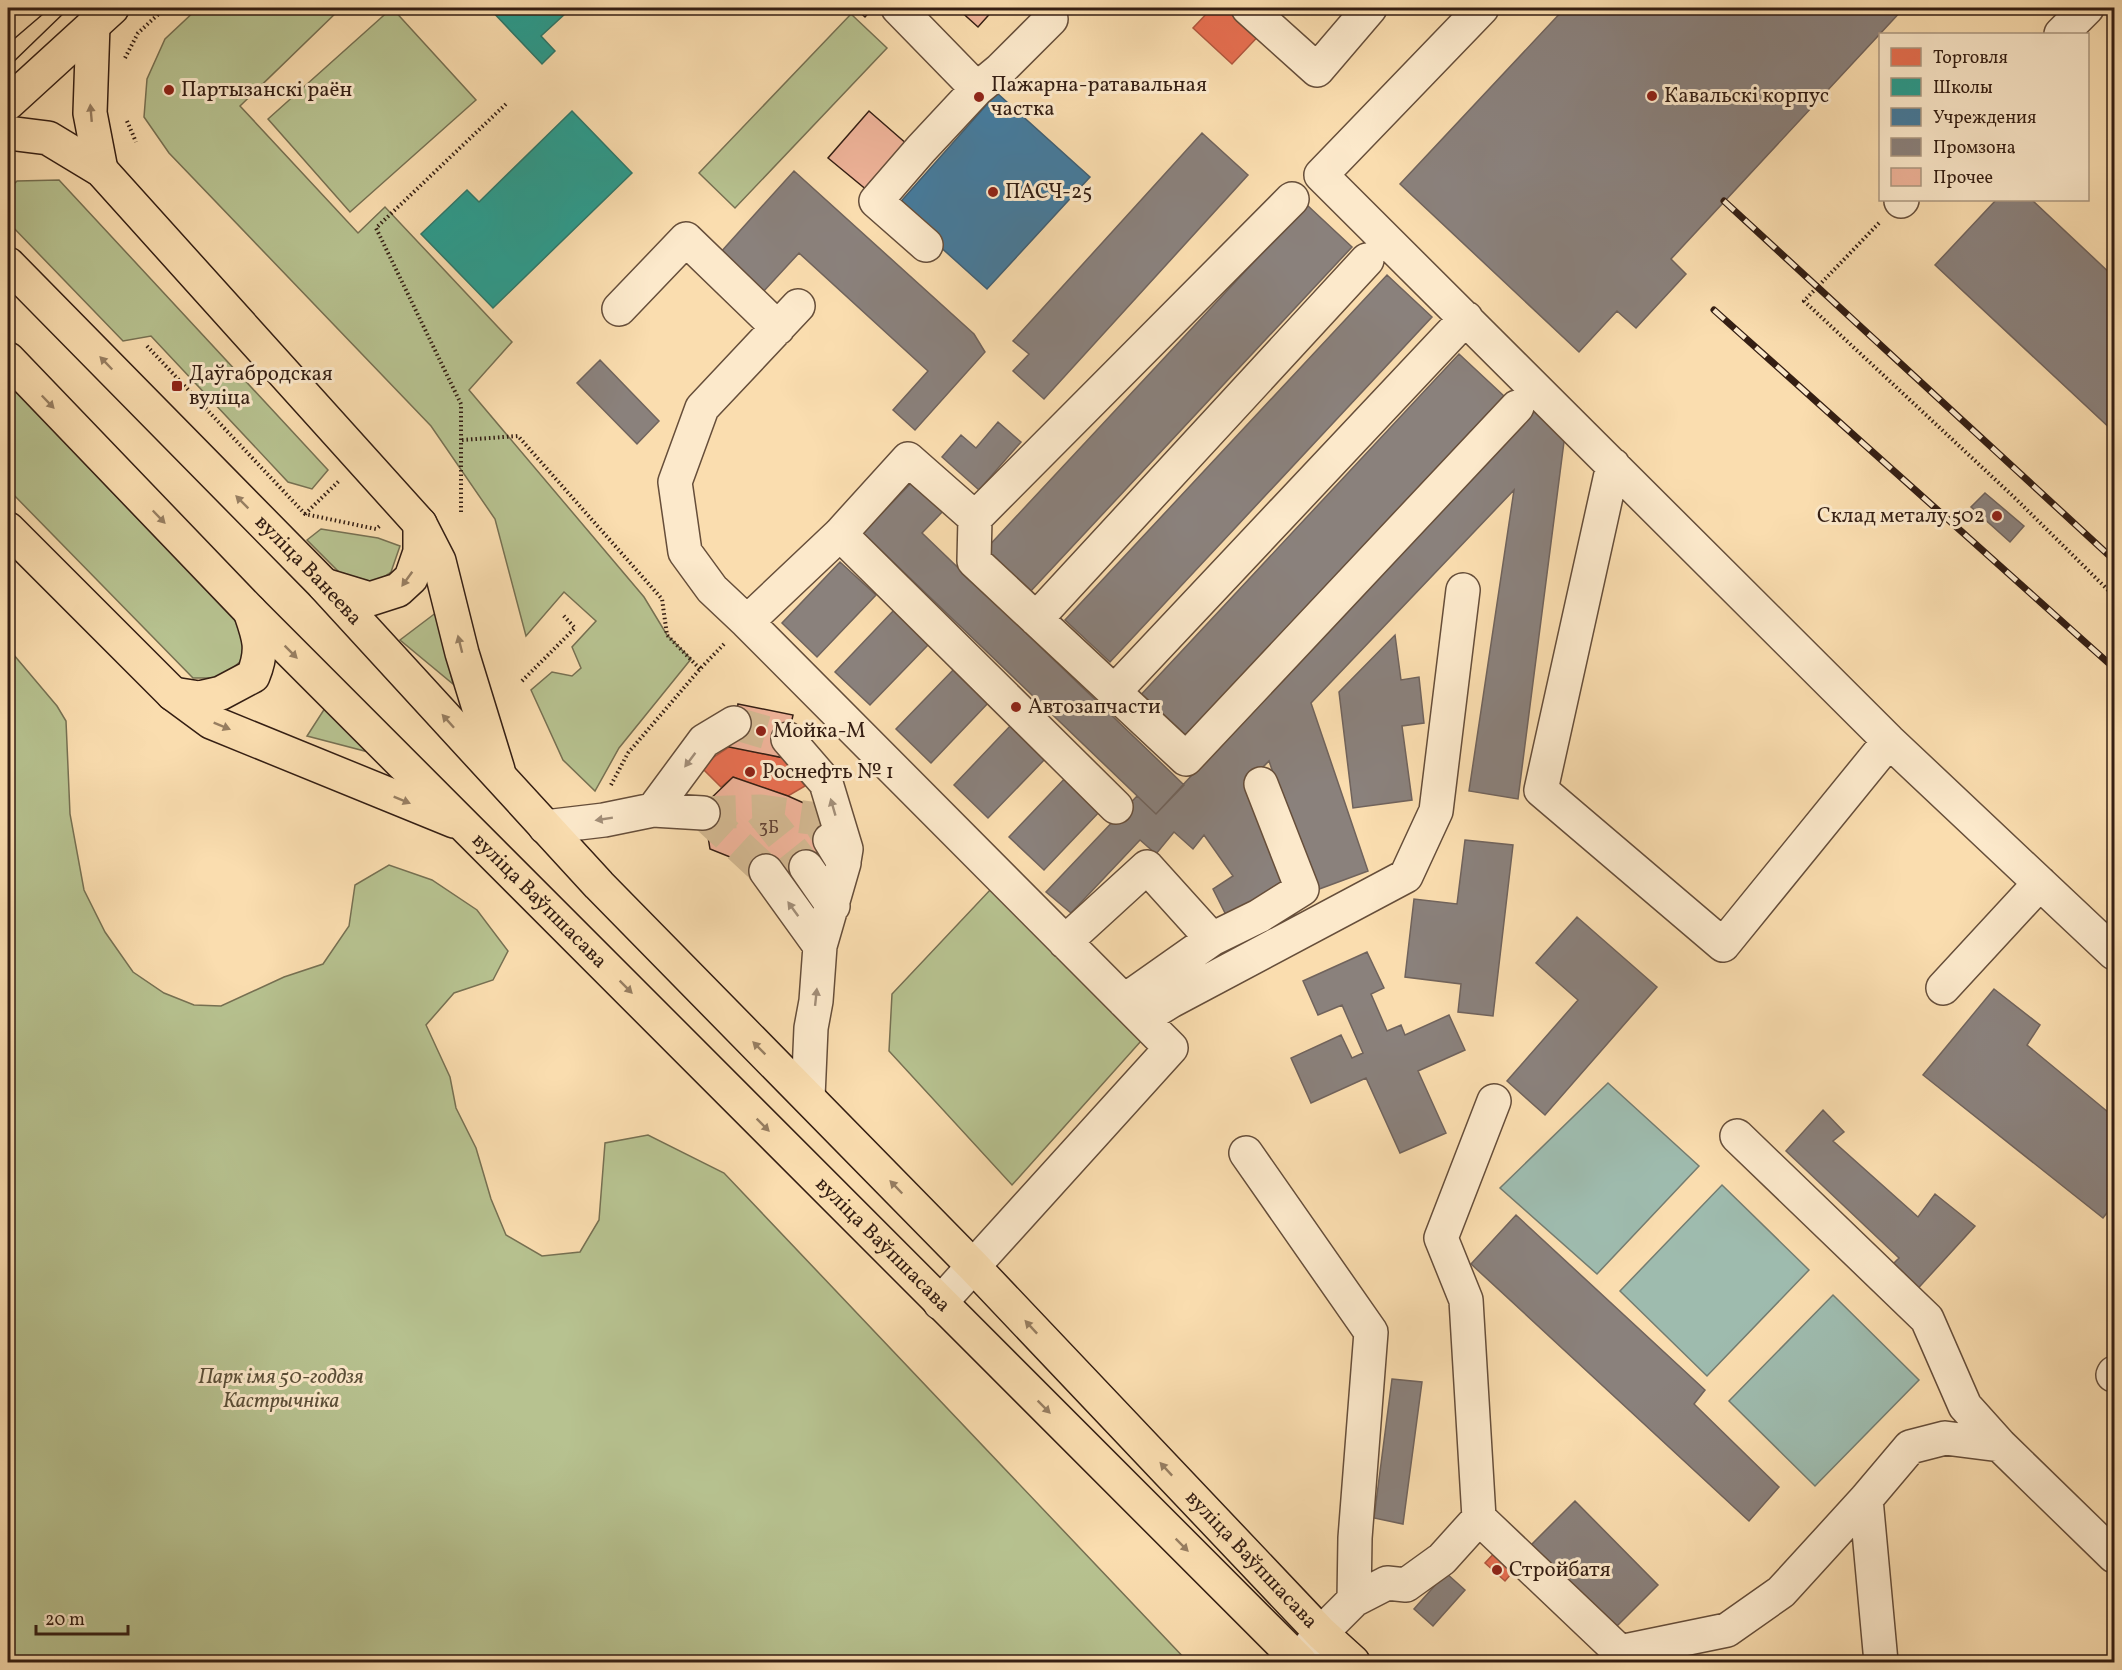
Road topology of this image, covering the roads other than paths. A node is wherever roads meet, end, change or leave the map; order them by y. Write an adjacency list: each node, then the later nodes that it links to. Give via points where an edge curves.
1 (898, 8): 9 (lane)
2 (1248, 8): 3 (lane, via 1317,70)
3 (1370, 8)
4 (1482, 8): 18 (lane, via 1321,174)
5 (2087, 8): 8 (lane)
6 (102, 16): 10 (main road); 12 (main road, one-way to 6, via 90,113)
7 (1051, 19): 9 (lane)
8 (2062, 33)
9 (978, 88): 14 (lane, via 876,201)
10 (8, 103)
11 (8, 133): 12 (main road, via 48,138)
12 (101, 170): 23 (main road)
13 (1292, 199): 22 (lane)
14 (926, 245)
15 (1367, 260): 29 (lane)
16 (8, 264): 26 (main road, вуліца Ванеева, one-way to 16)
17 (619, 309): 30 (lane, via 686,239 788,317 702,408 675,482 685,552 712,588)
18 (1466, 318): 21 (lane); 31 (lane)
19 (8, 359): 28 (main road, one-way to 28)
20 (1517, 407): 31 (lane, via 1186,759)
21 (1614, 465): 35 (lane); 35 (lane, via 1540,790 1723,945)
22 (975, 519): 25 (lane, via 908,459); 29 (lane, via 974,561)
23 (420, 524): 26 (main road, one-way to 26, via 420,552 411,578 398,590 370,599); 36 (main road, one-way to 23, via 439,561)
24 (8, 529): 32 (main road)
25 (840, 534): 30 (lane); 38 (lane)
26 (323, 585): 36 (main road, вуліца Ванеева, one-way to 26)
27 (1463, 590): 53 (lane, via 1436,811 1406,876 1171,1001)
28 (250, 611): 32 (main road, via 260,643 260,660 253,676 221,693 199,698); 41 (main road, one-way to 41)
29 (1036, 619): 31 (lane)
30 (747, 622): 49 (lane)
31 (1114, 692)
32 (173, 694): 41 (main road, one-way to 41, via 211,722)
33 (734, 723): 39 (lane, one-way to 39, via 704,741)
34 (788, 739): 47 (lane, one-way to 34, via 837,851 846,849 826,783)
35 (1889, 741): 45 (lane)
36 (501, 780): 42 (main road, вуліца Ванеева)
37 (1261, 784): 48 (lane, via 1302,889)
38 (1116, 807)
39 (653, 810): 40 (lane); 42 (lane, one-way to 42)
40 (703, 813)
41 (466, 826): 59 (main road, вуліца Ваўпшасава, one-way to 59)
42 (545, 827): 46 (main road, вуліца Ванеева)
43 (806, 867): 47 (lane)
44 (766, 871): 50 (lane, one-way to 44)
45 (2040, 883): 51 (lane); 52 (lane)
46 (599, 885): 54 (main road, вуліца Ваўпшасава, one-way to 46)
47 (832, 906): 50 (lane)
48 (1212, 939): 49 (lane, via 1147,867); 53 (lane)
49 (1065, 942): 53 (lane)
50 (820, 946): 54 (lane, one-way to 50)
51 (2115, 953)
52 (1943, 988)
53 (1133, 1010): 58 (lane, via 1171,1048)
54 (808, 1097): 58 (main road, вуліца Ваўпшасава, one-way to 54)
55 (1494, 1101): 62 (lane, via 1441,1238 1466,1300)
56 (1737, 1136): 60 (lane, via 1927,1319 1965,1406)
57 (1246, 1153): 64 (lane, via 1371,1332)
58 (974, 1267): 59 (lane); 65 (main road, вуліца Ваўпшасава, one-way to 58)
59 (940, 1304): 66 (main road, вуліца Ваўпшасава, one-way to 66)
60 (2000, 1445): 61 (lane, via 1945,1438 1910,1447); 63 (lane)
61 (1866, 1499): 62 (lane, via 1782,1592 1727,1630 1620,1652); 68 (lane)
62 (1479, 1518): 64 (lane, via 1442,1559 1406,1586 1387,1583)
63 (2115, 1556)
64 (1354, 1600): 65 (lane)
65 (1322, 1633): 66 (lane); 67 (main road, вуліца Ваўпшасава)
66 (1299, 1662)
67 (1353, 1662)
68 (1881, 1662)

